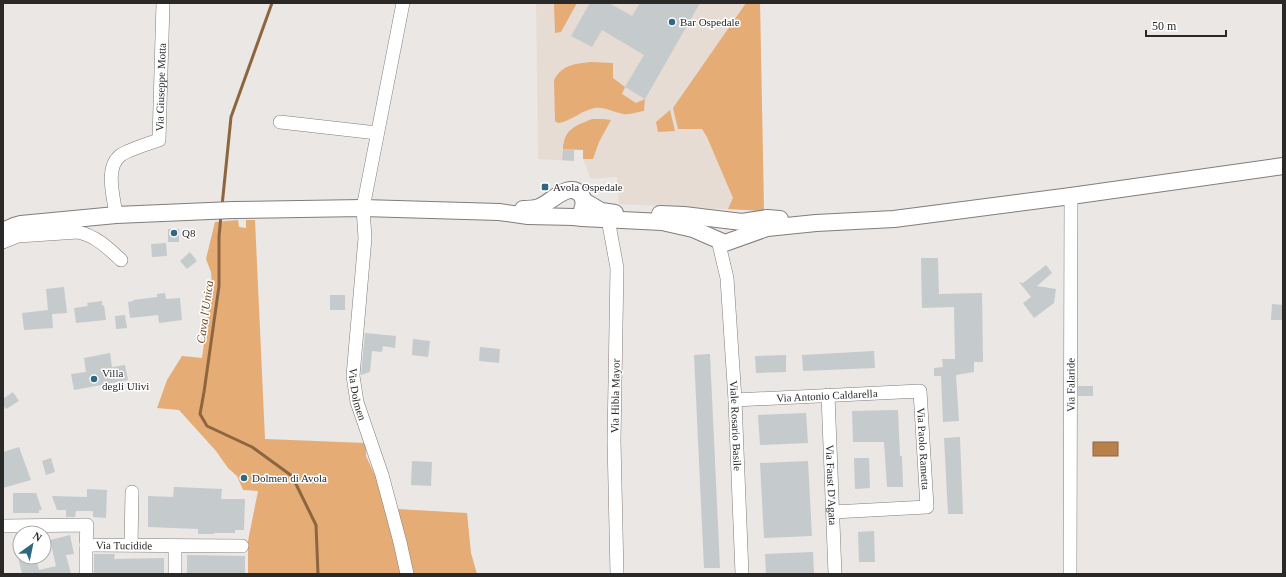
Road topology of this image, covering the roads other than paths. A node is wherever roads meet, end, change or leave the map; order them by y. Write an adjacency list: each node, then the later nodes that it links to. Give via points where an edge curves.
1 (163, 3): 11 (street, Via Giuseppe Motta, via 159,140 121,155 114,163 111,174)
2 (403, 3): 4 (street, Via Dolmen)
3 (280, 122): 4 (street)
4 (377, 133): 9 (street, Via Dolmen)
5 (1283, 166): 7 (main road)
6 (559, 196): 8 (main road, via 566,190 575,191); 10 (main road, via 538,208); 12 (main road, via 557,208)
7 (1071, 196): 17 (main road, via 894,219); 38 (street, Via Falaride)
8 (584, 201): 12 (main road, via 582,211); 15 (main road, via 601,211)
9 (363, 208): 10 (main road); 11 (main road); 34 (street, Via Dolmen, via 365,238 353,376 357,402 382,475)
10 (499, 212): 12 (main road, via 528,216)
11 (116, 215): 16 (main road)
12 (570, 216): 13 (main road)
13 (608, 219): 19 (main road, via 662,222); 35 (street, Via Hibla Mayor, via 617,268 614,440)
14 (3, 220): 16 (main road, via 19,218)
15 (727, 220): 17 (main road, via 742,222 767,218); 19 (main road, via 736,227 737,233)
16 (49, 221): 18 (main road, via 21,224)
17 (816, 223): 19 (main road, via 767,228)
18 (3, 231)
19 (725, 239): 24 (street, Viale Rosario Basile)
20 (3, 242): 21 (street, via 18,236 78,232 98,240)
21 (121, 260)
22 (920, 391): 23 (street, Via Antonio Caldarella); 26 (street, Via Paolo Rametta, via 927,507)
23 (828, 395): 24 (street, Via Antonio Caldarella); 26 (street, Via Faust D'Agata)
24 (735, 400): 36 (street, Viale Rosario Basile)
25 (132, 492): 29 (street)
26 (833, 512): 37 (street, Via Faust D'Agata)
27 (3, 526): 28 (street, Via Tucidide, via 87,525)
28 (86, 545): 29 (street, Via Tucidide); 32 (street)
29 (131, 545): 30 (street, Via Tucidide)
30 (175, 546): 31 (street, Via Tucidide); 33 (street)
31 (242, 546)
32 (86, 574)
33 (175, 574)
34 (407, 574)
35 (618, 574)
36 (742, 574)
37 (836, 574)
38 (1070, 574)

